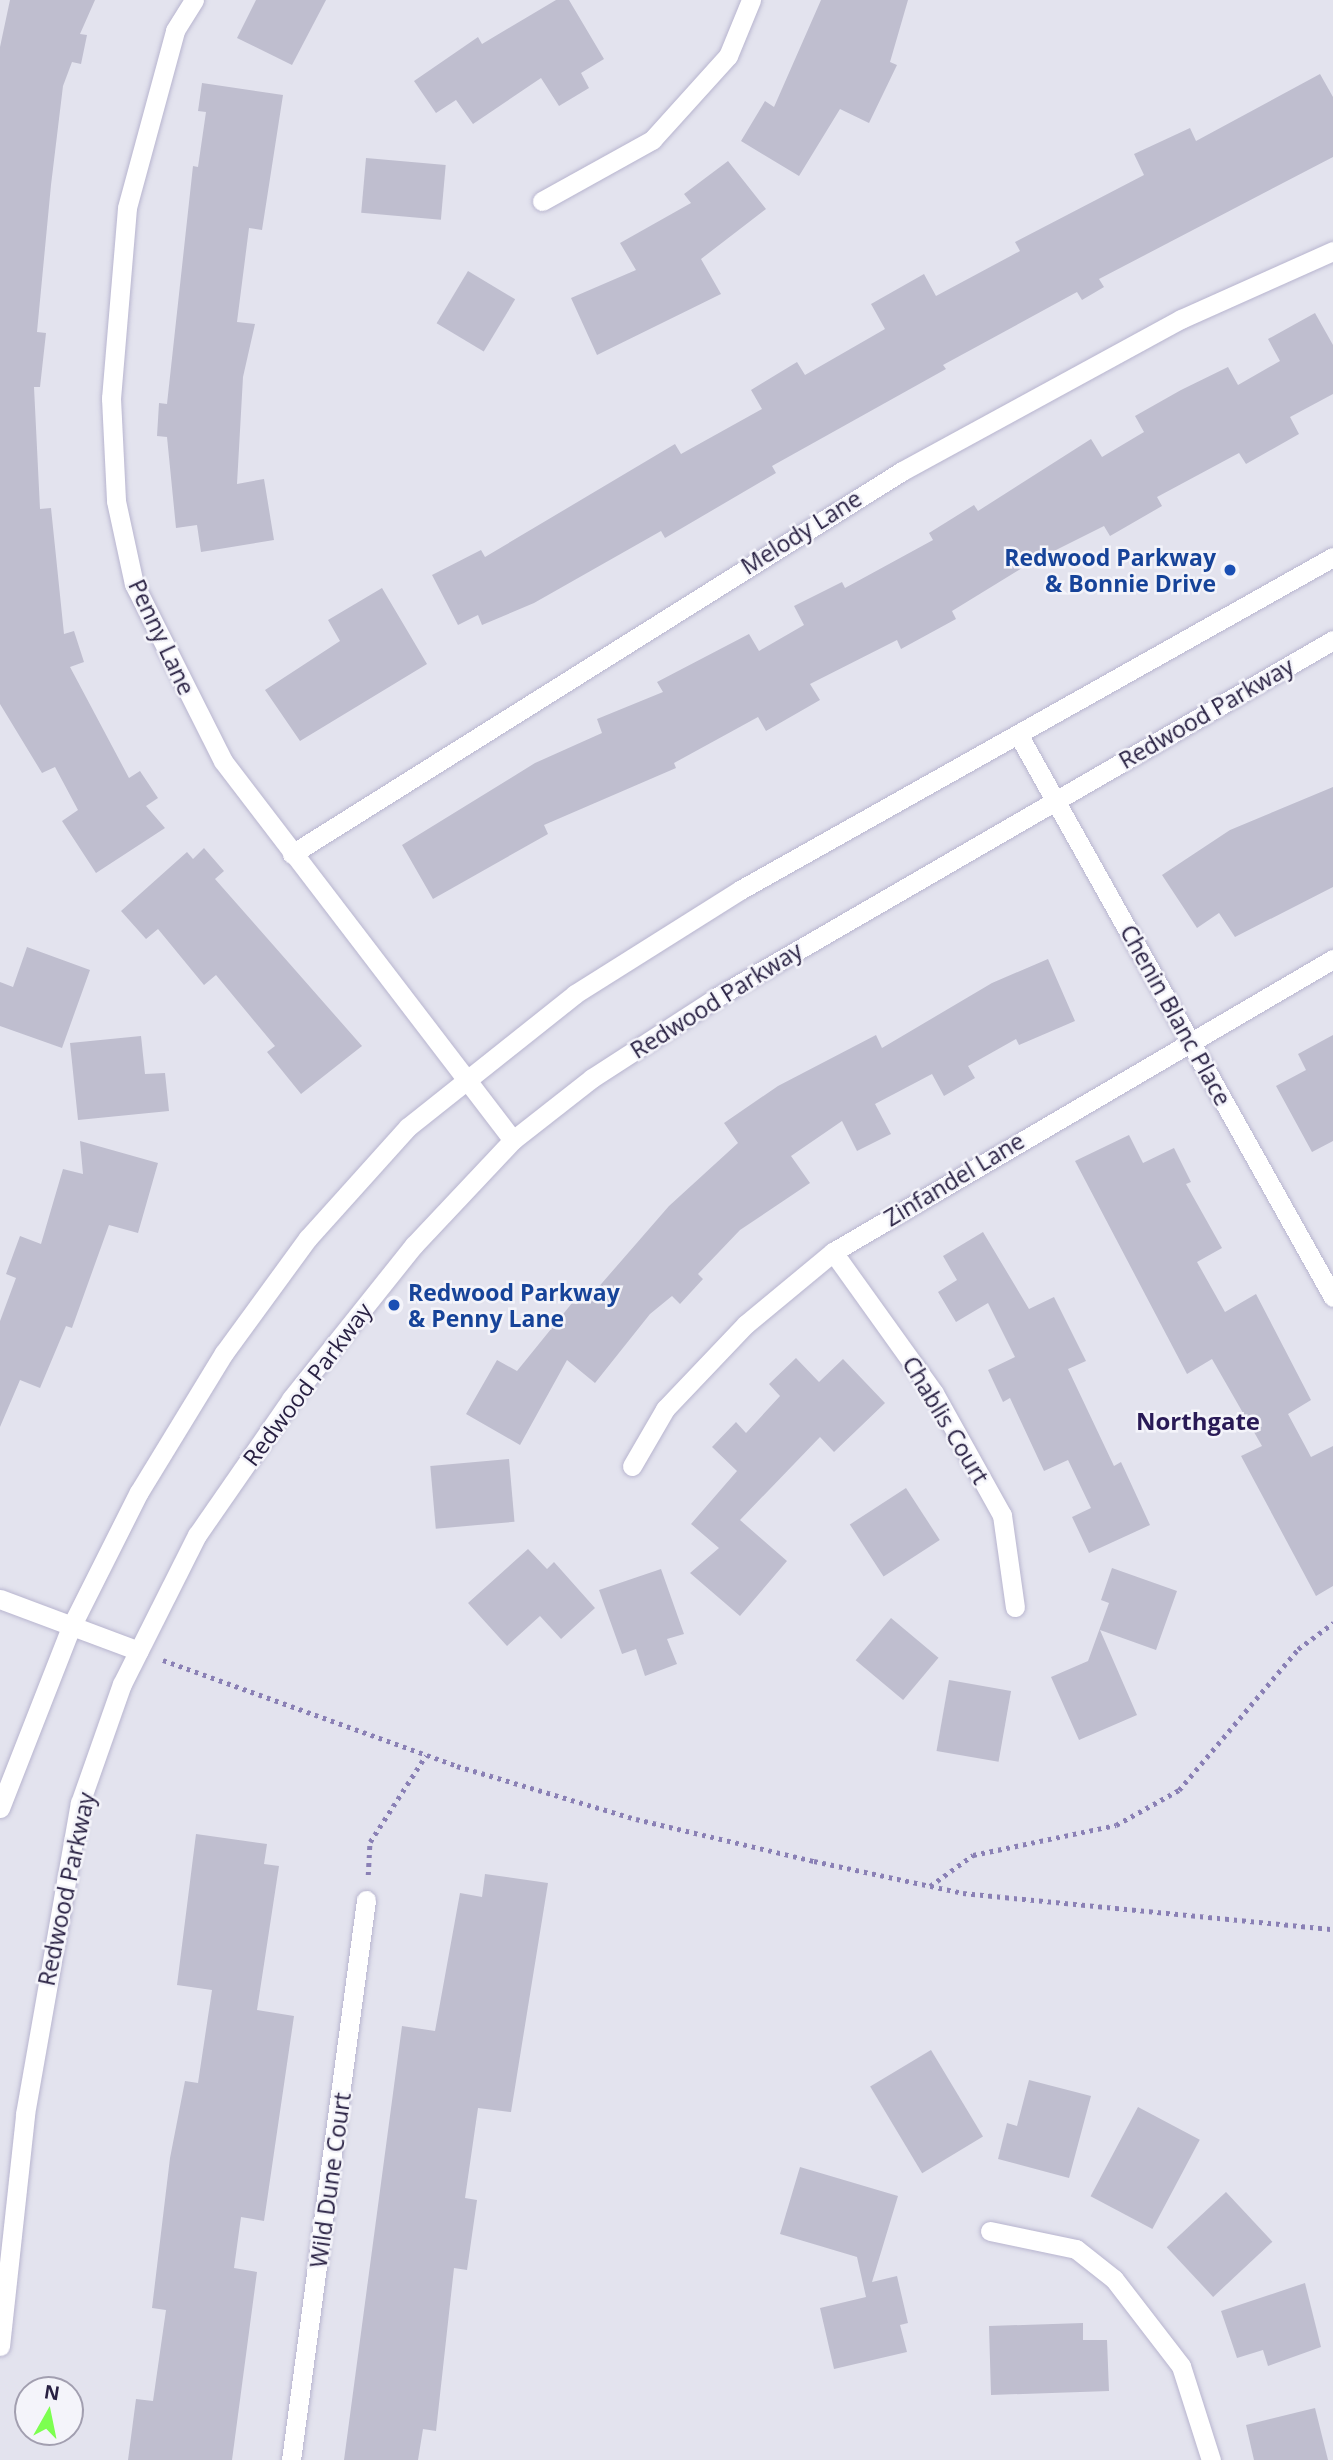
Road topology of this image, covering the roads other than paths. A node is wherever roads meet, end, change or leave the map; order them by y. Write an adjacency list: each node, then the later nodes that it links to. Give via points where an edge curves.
1 (194, 0): 9 (street, Penny Lane, via 175,31 127,208 111,398 116,502 134,584 223,761)
2 (751, 0): 3 (street, via 728,56 652,140)
3 (542, 201)
4 (1333, 251): 9 (street, Melody Lane, via 1181,318 902,471)
5 (1333, 557): 7 (street)
6 (1333, 640): 8 (street, Redwood Parkway)
7 (1017, 734): 8 (street, Chenin Blanc Place); 12 (street, via 740,890 598,979)
8 (1056, 799): 11 (street, Chenin Blanc Place); 13 (street, Redwood Parkway, via 717,997 592,1078)
9 (292, 854): 12 (street, Penny Lane)
10 (1333, 959): 11 (street, Zinfandel Lane)
11 (1192, 1041): 14 (street, Zinfandel Lane); 15 (street, Chenin Blanc Place)
12 (465, 1081): 13 (street, Penny Lane); 19 (street, via 408,1128 308,1238 232,1343 139,1492)
13 (513, 1140): 20 (street, Redwood Parkway, via 414,1245 291,1399 197,1535)
14 (833, 1252): 16 (street, Zinfandel Lane, via 746,1324 665,1409); 18 (street, Chablis Court, via 934,1393 1002,1515)
15 (1333, 1297)
16 (632, 1466)
17 (0, 1599): 19 (street)
18 (1015, 1607)
19 (71, 1627): 20 (street); 21 (street)
20 (139, 1651): 24 (street, Redwood Parkway, via 80,1803 54,1930 25,2114)
21 (0, 1808)
22 (366, 1900): 25 (street, Wild Dune Court)
23 (990, 2231): 26 (street, via 1076,2249 1114,2279 1181,2366)
24 (0, 2346)
25 (291, 2460)
26 (1211, 2460)

